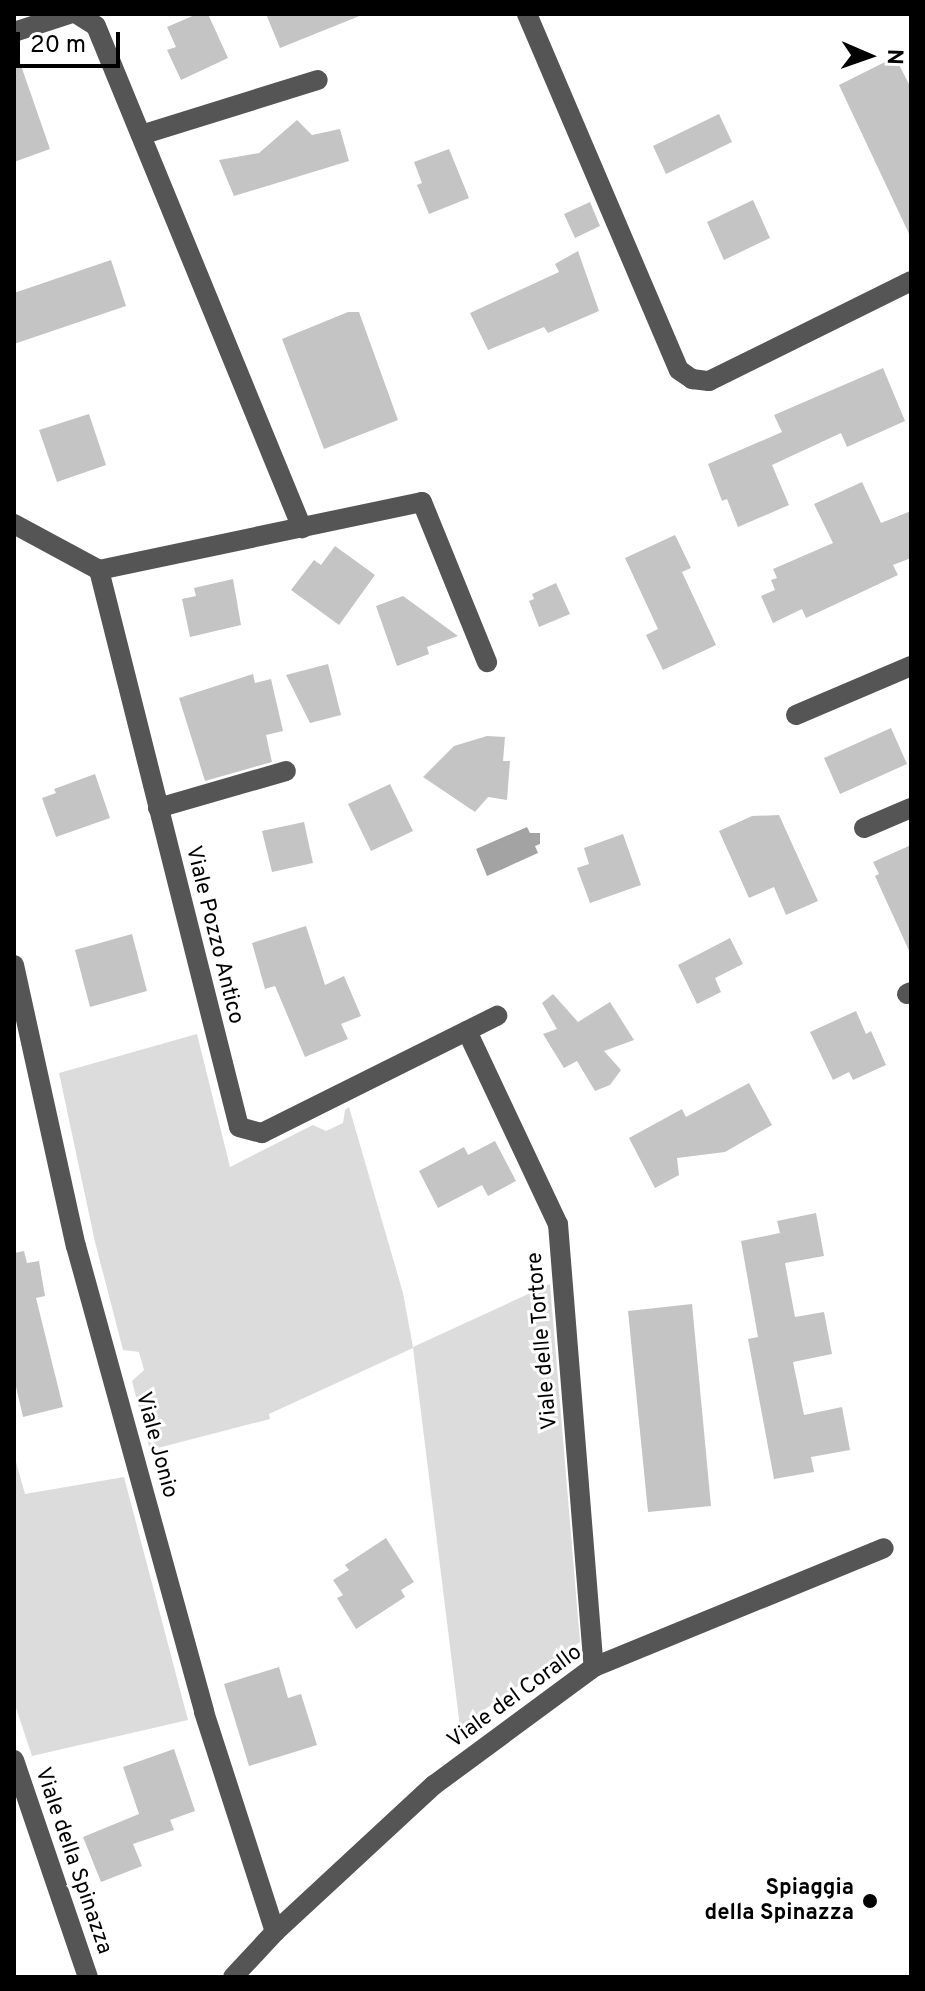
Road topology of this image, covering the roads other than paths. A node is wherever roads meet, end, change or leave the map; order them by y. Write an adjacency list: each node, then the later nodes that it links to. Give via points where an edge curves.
1 (69, 14): 4 (street)
2 (77, 14): 6 (street, via 96,26)
3 (527, 14): 7 (street, via 679,370 709,381)
4 (14, 32)
5 (318, 80): 6 (street)
6 (141, 135): 9 (street)
7 (911, 281)
8 (14, 524): 10 (street)
9 (302, 528): 10 (street); 11 (street, via 422,502)
10 (99, 570): 15 (street, Viale Pozzo Antico)
11 (487, 662)
12 (911, 666): 13 (street)
13 (796, 715)
14 (286, 771): 15 (street)
15 (158, 808): 20 (street, Viale Pozzo Antico, via 239,1127 262,1133)
16 (911, 808): 17 (street)
17 (864, 828)
18 (14, 965): 24 (street, Viale Jonio, via 76,1246 204,1712)
19 (497, 1016): 20 (street, Viale Pozzo Antico)
20 (467, 1031): 22 (street, Viale delle Tortore, via 558,1224)
21 (884, 1548): 22 (street, Viale del Corallo)
22 (594, 1667): 24 (street, Viale del Corallo, via 434,1785)
23 (14, 1760): 25 (street, Viale della Spinazza)
24 (275, 1932): 26 (street, Viale del Corallo)
25 (88, 1977)
26 (233, 1977)

